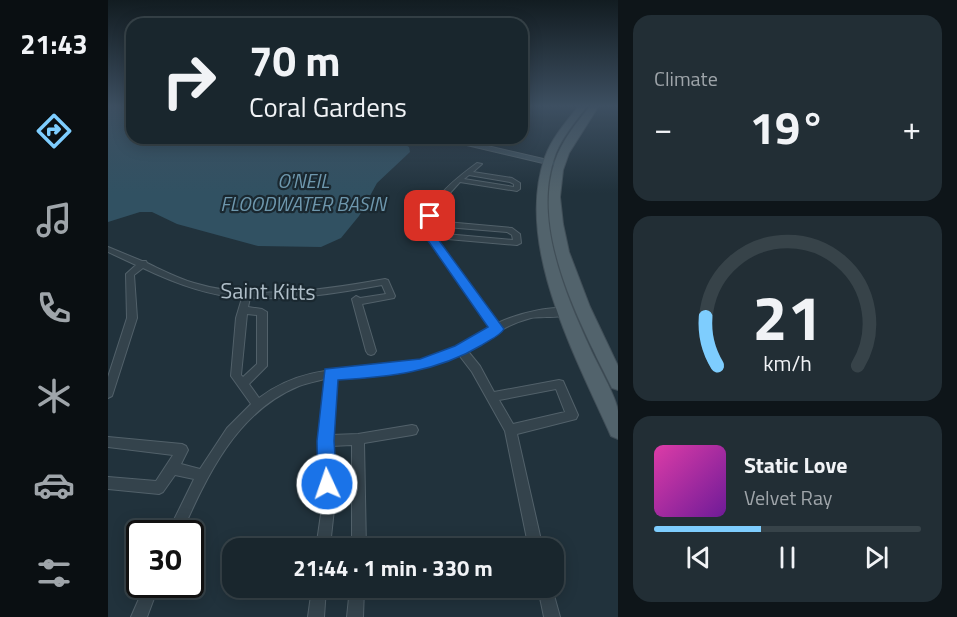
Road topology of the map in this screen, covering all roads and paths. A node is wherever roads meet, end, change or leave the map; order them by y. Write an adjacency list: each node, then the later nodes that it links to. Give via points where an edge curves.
1 (561, 136): 4 (main road)
2 (573, 136): 4 (main road)
3 (468, 144): 4 (main road)
4 (554, 163): 16 (main road, via 542,187 544,232 549,262); 21 (main road, via 562,250 580,303)
5 (479, 164): 6 (street)
6 (468, 173): 7 (street); 7 (street, via 512,180 517,189)
7 (458, 180): 8 (street, via 432,209)
8 (429, 224): 9 (street); 9 (street, via 509,230 516,234 517,243)
9 (430, 235): 17 (street)
10 (108, 249): 11 (street, Saint Kitts)
11 (143, 263): 13 (street, Saint Kitts, via 194,286); 23 (street, via 129,274 132,318)
12 (353, 288): 13 (street, Saint Kitts); 14 (street); 14 (street, Saint Kitts, via 386,282 391,296)
13 (247, 294): 15 (street)
14 (358, 302): 19 (street)
15 (243, 310): 22 (street, via 236,376); 22 (street, via 262,312 262,366)
16 (568, 312): 17 (street, via 532,314); 28 (main road)
17 (497, 329): 18 (street)
18 (461, 350): 20 (street, via 403,369); 24 (street)
19 (371, 351)
20 (331, 373): 25 (street, via 277,390); 30 (street)
21 (618, 383)
22 (242, 384): 25 (street)
23 (108, 393)
24 (493, 397): 27 (street); 27 (street, via 559,384 572,415)
25 (257, 403): 33 (street, via 217,447)
26 (412, 430): 29 (street)
27 (510, 430): 38 (street)
28 (618, 430)
29 (358, 439): 30 (street); 37 (street)
30 (326, 441): 36 (street, via 329,500)
31 (108, 442): 32 (street, via 182,450)
32 (172, 468): 33 (street); 34 (street, via 159,488)
33 (201, 476): 35 (street)
34 (108, 483)
35 (181, 520)
36 (325, 538)
37 (359, 538)
38 (534, 538)
39 (147, 598): 43 (street)
40 (318, 598): 44 (street)
41 (356, 598): 45 (street)
42 (547, 598): 46 (street)
43 (140, 617)
44 (316, 617)
45 (355, 617)
46 (552, 617)

